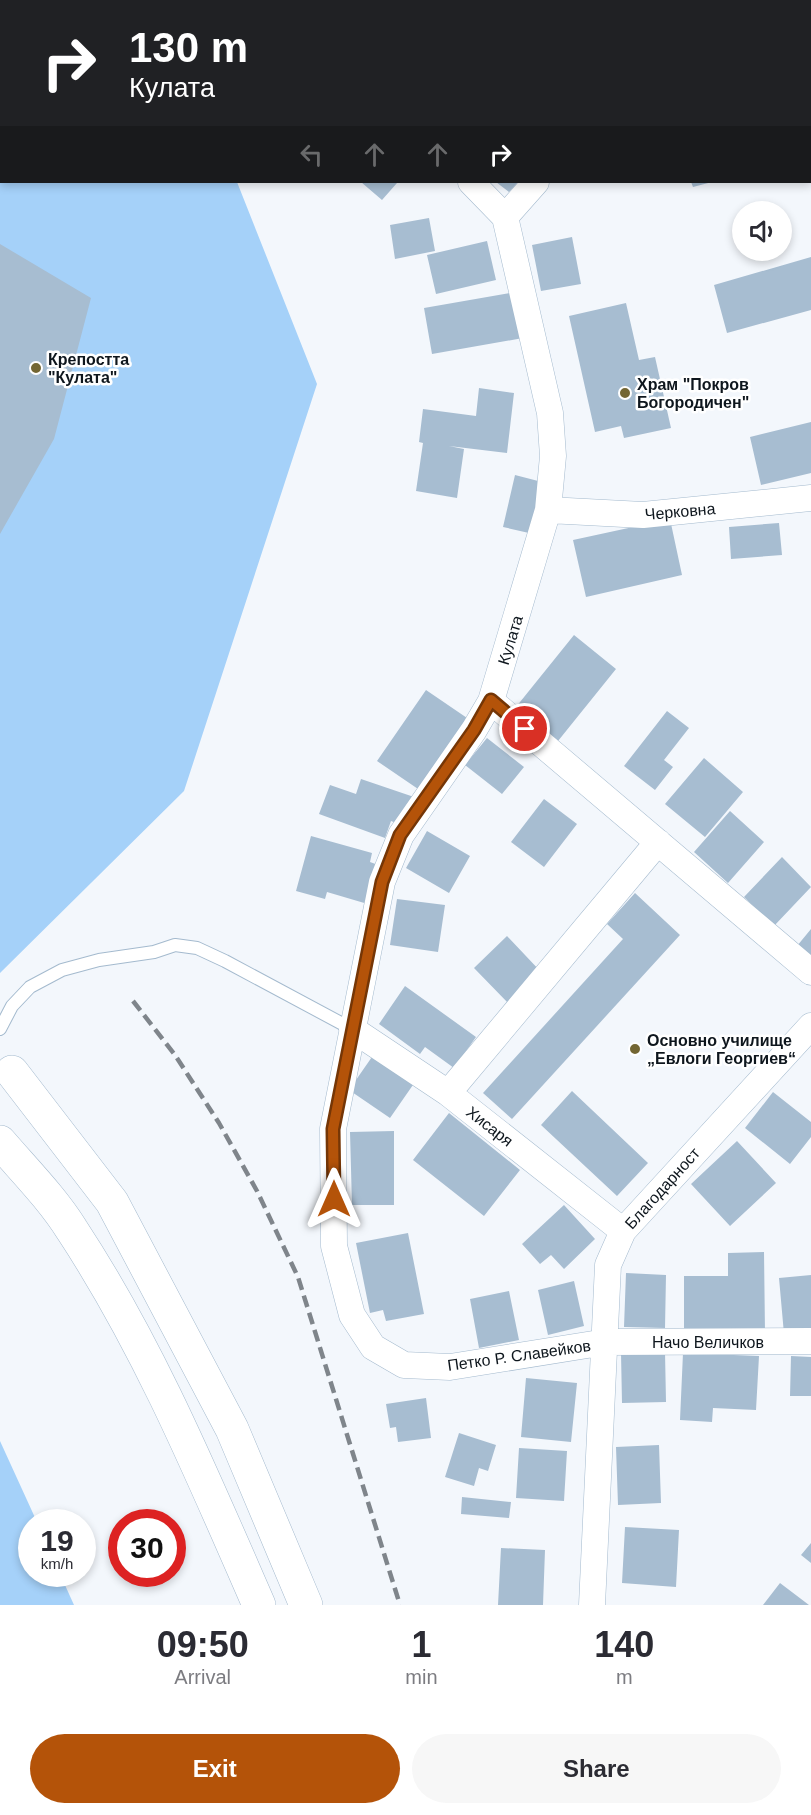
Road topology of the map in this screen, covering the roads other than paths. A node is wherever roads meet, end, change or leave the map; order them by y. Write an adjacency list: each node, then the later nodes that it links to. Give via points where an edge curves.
1 (472, 183): 3 (street)
2 (535, 183): 3 (street)
3 (505, 217): 5 (street, Кулата, via 550,413 553,456)
4 (811, 498): 5 (street, Черковна, via 644,515)
5 (548, 510): 6 (street, Кулата)
6 (491, 700): 7 (street); 11 (street, Петко Р. Славейков, via 400,835 382,882)
7 (658, 842): 8 (street); 13 (street)
8 (811, 972)
9 (811, 1026): 15 (street, Благодарност)
10 (0, 1029): 11 (lane, via 12,1006 30,987 62,970 175,945 197,948 225,961)
11 (352, 1029): 13 (street, Хисаря); 17 (street, Петко Р. Славейков, via 333,1129 334,1246 352,1315 373,1347 404,1365 450,1367)
12 (12, 1072): 19 (main road, via 117,1212 232,1429)
13 (448, 1093): 15 (street, Хисаря)
14 (0, 1142): 18 (main road, via 72,1228 130,1329 190,1447)
15 (622, 1231): 17 (street, Благодарност, via 608,1265)
16 (811, 1341): 17 (street, Начо Величков)
17 (606, 1342): 20 (street, Благодарност)
18 (259, 1605)
19 (306, 1605)
20 (592, 1605)

